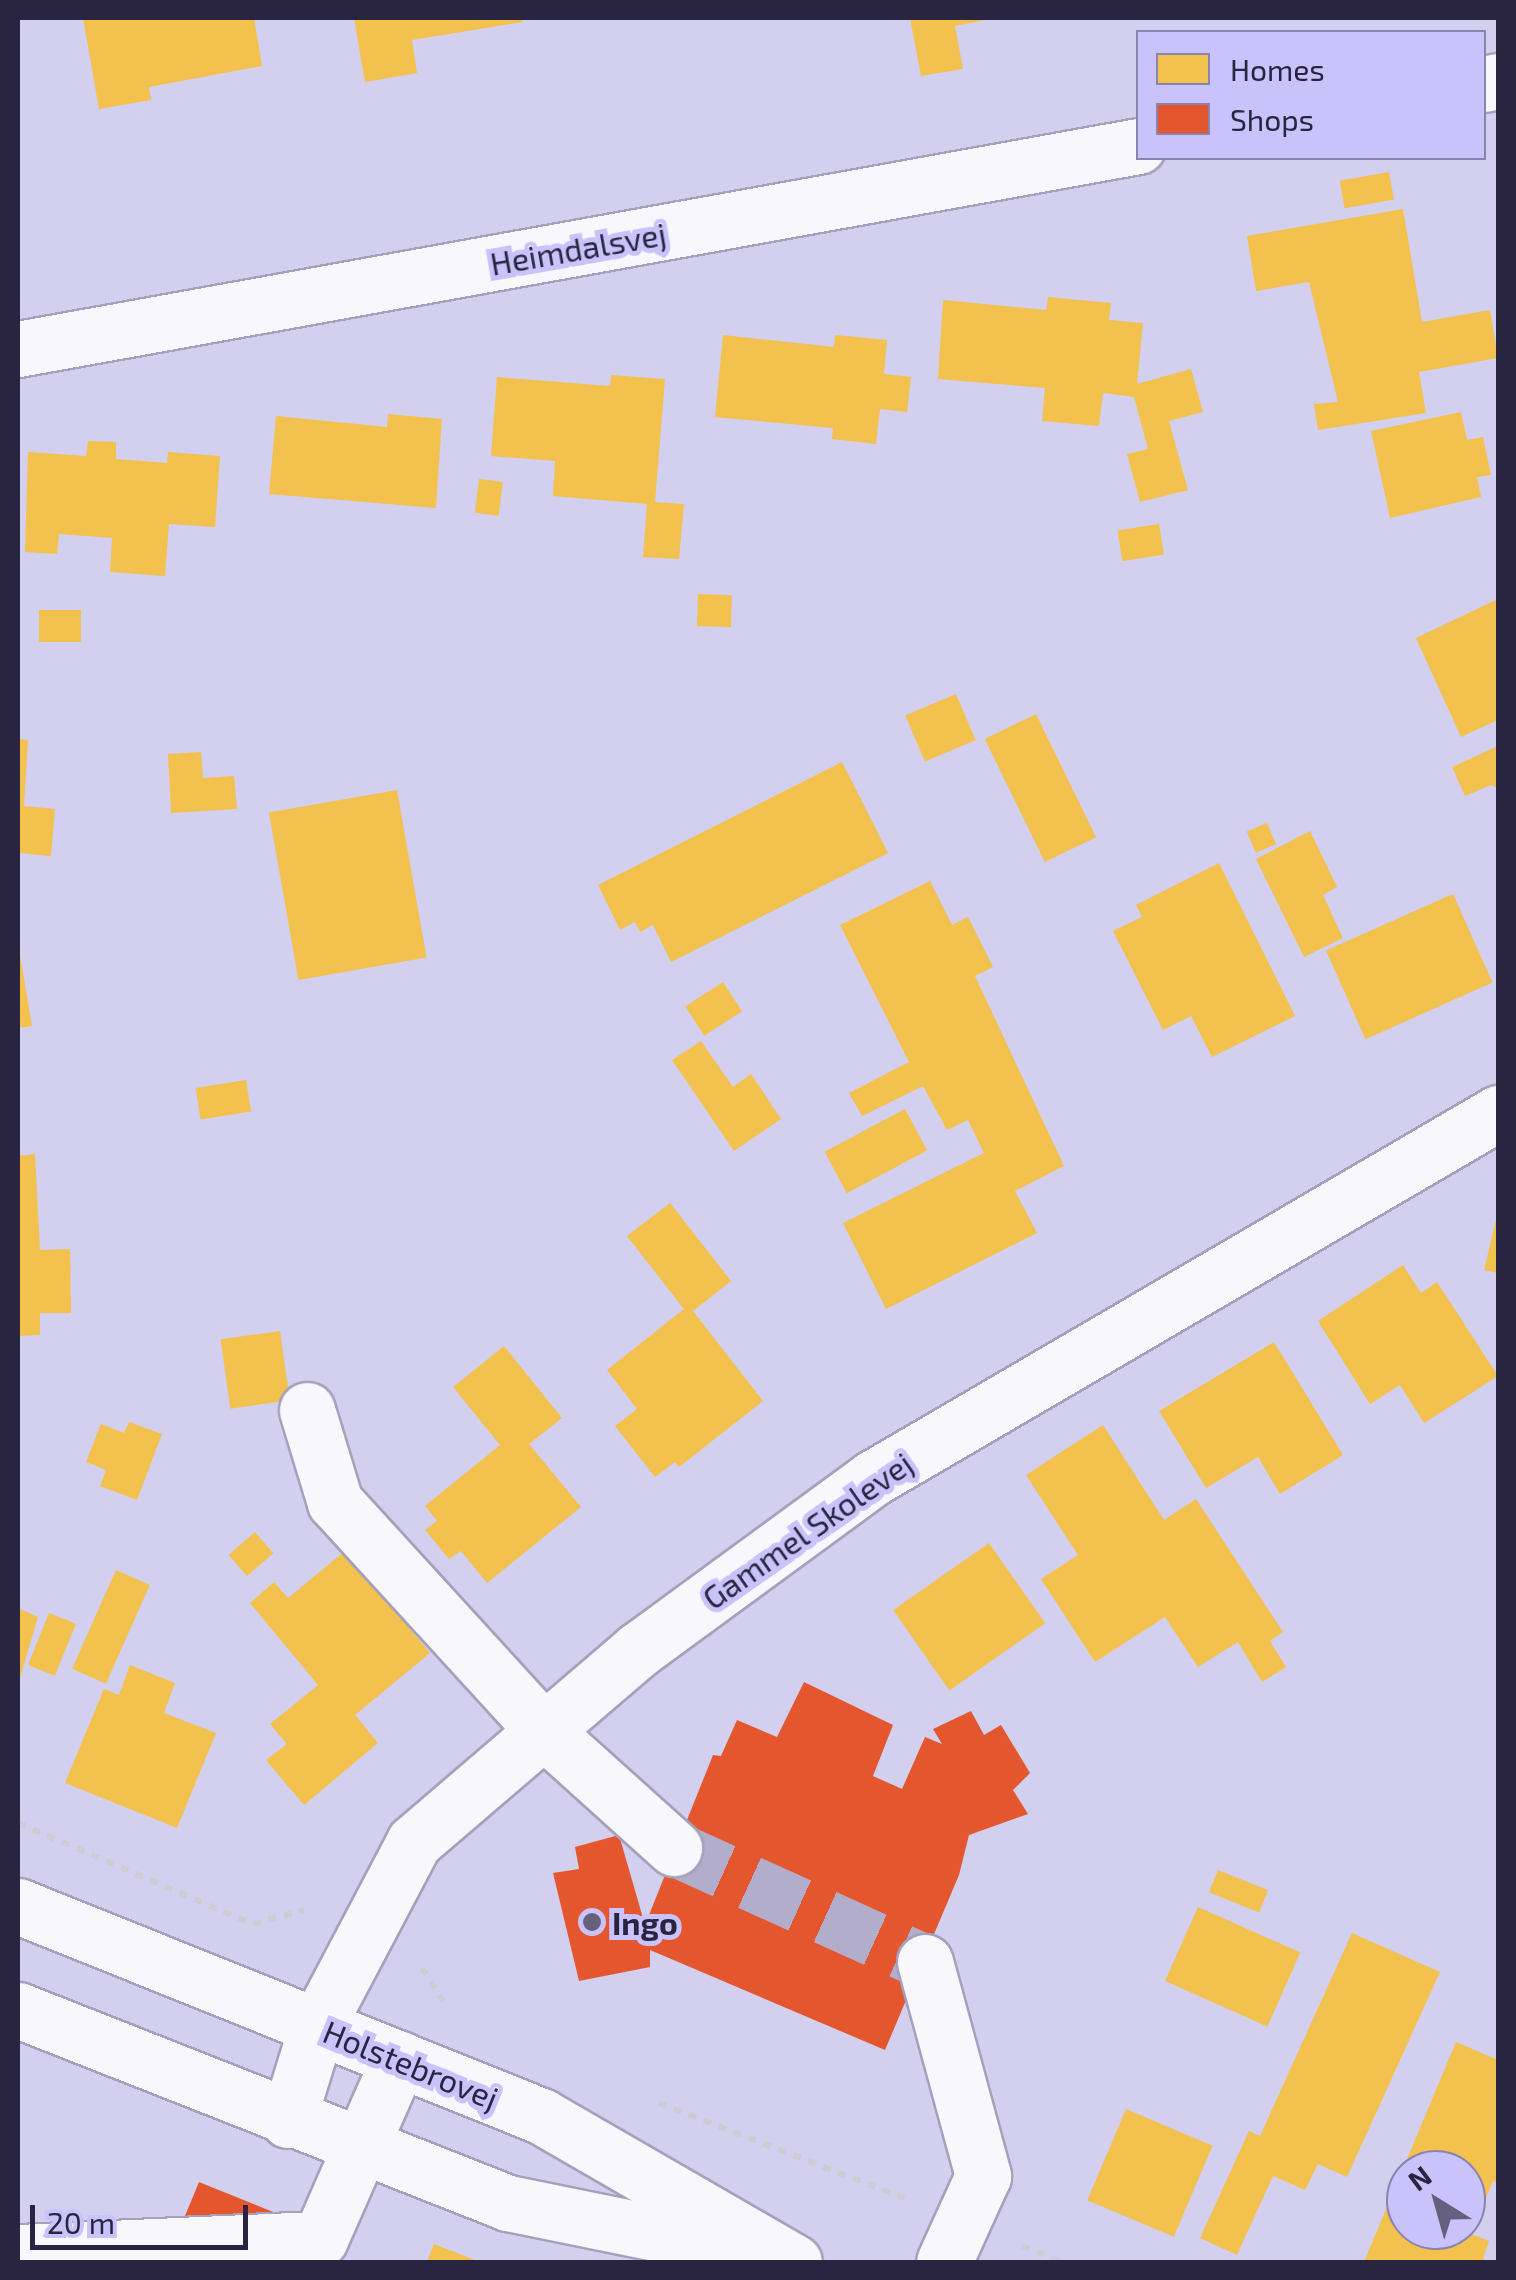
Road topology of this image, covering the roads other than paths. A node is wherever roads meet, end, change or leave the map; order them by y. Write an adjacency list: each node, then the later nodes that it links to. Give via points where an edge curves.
1 (1136, 146): 2 (street, Heimdalsvej)
2 (18, 348)
3 (1498, 1113): 5 (street, Gammel Skolevej, via 872,1478 638,1650)
4 (306, 1410): 5 (street, via 335,1502)
5 (544, 1731): 6 (street); 10 (street, Gammel Skolevej, via 414,1842)
6 (674, 1848)
7 (18, 1906): 10 (street, Holstebrovej)
8 (925, 1962): 14 (street, via 983,2176)
9 (18, 2010): 12 (street, Holstebrovej)
10 (317, 2026): 11 (street, Holstebrovej); 12 (street, Gammel Skolevej)
11 (399, 2059): 13 (street); 16 (street, Holstebrovej, via 541,2116)
12 (288, 2120): 13 (street, Holstebrovej)
13 (361, 2146): 15 (street, via 320,2240); 16 (street, Holstebrovej, via 508,2203)
14 (951, 2241)
15 (18, 2252)
16 (790, 2261)

